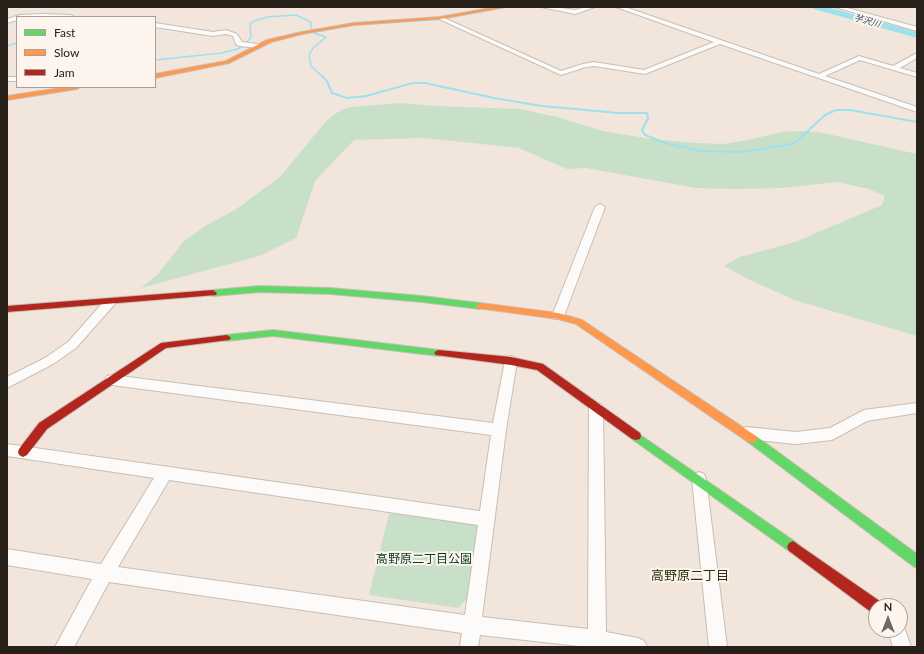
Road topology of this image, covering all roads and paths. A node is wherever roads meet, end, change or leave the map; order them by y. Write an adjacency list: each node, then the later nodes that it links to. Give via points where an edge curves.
1 (504, 7): 6 (street)
2 (544, 7): 3 (street, via 575,12)
3 (592, 7)
4 (619, 7): 9 (street)
5 (838, 7): 8 (street)
6 (440, 18): 9 (street, via 562,73 594,64 645,72); 10 (street, via 354,24)
7 (156, 25): 10 (street, via 213,34 226,32 235,36 239,44)
8 (917, 29)
9 (720, 42): 15 (street)
10 (254, 45): 14 (street, via 227,62)
11 (917, 55): 12 (street)
12 (894, 68): 13 (street); 15 (street, via 859,58)
13 (917, 75)
14 (156, 76)
15 (819, 76): 18 (street)
16 (71, 88): 17 (street)
17 (7, 98)
18 (917, 110)
19 (600, 207): 22 (street)
20 (110, 302): 21 (street); 22 (street, via 260,289 330,291); 25 (street, via 72,345 49,361)
21 (7, 309)
22 (558, 316): 29 (street, via 579,322)
23 (511, 361): 24 (street, via 273,333 164,345); 26 (street, via 540,367); 28 (street)
24 (112, 380): 28 (street); 31 (street, via 43,426)
25 (7, 383)
26 (596, 408): 33 (street); 40 (street)
27 (917, 408): 29 (street, via 864,416 832,434 796,438)
28 (499, 430): 34 (street)
29 (744, 433): 36 (street)
30 (7, 450): 31 (street)
31 (23, 452): 32 (street)
32 (164, 474): 34 (street); 37 (street)
33 (699, 479): 38 (street); 44 (street)
34 (486, 519): 39 (street)
35 (7, 557): 37 (street)
36 (917, 562)
37 (105, 573): 39 (street); 41 (street)
38 (868, 601)
39 (471, 624): 40 (street); 42 (street)
40 (597, 640): 43 (street)
41 (64, 647)
42 (469, 647)
43 (638, 647)
44 (718, 647)

